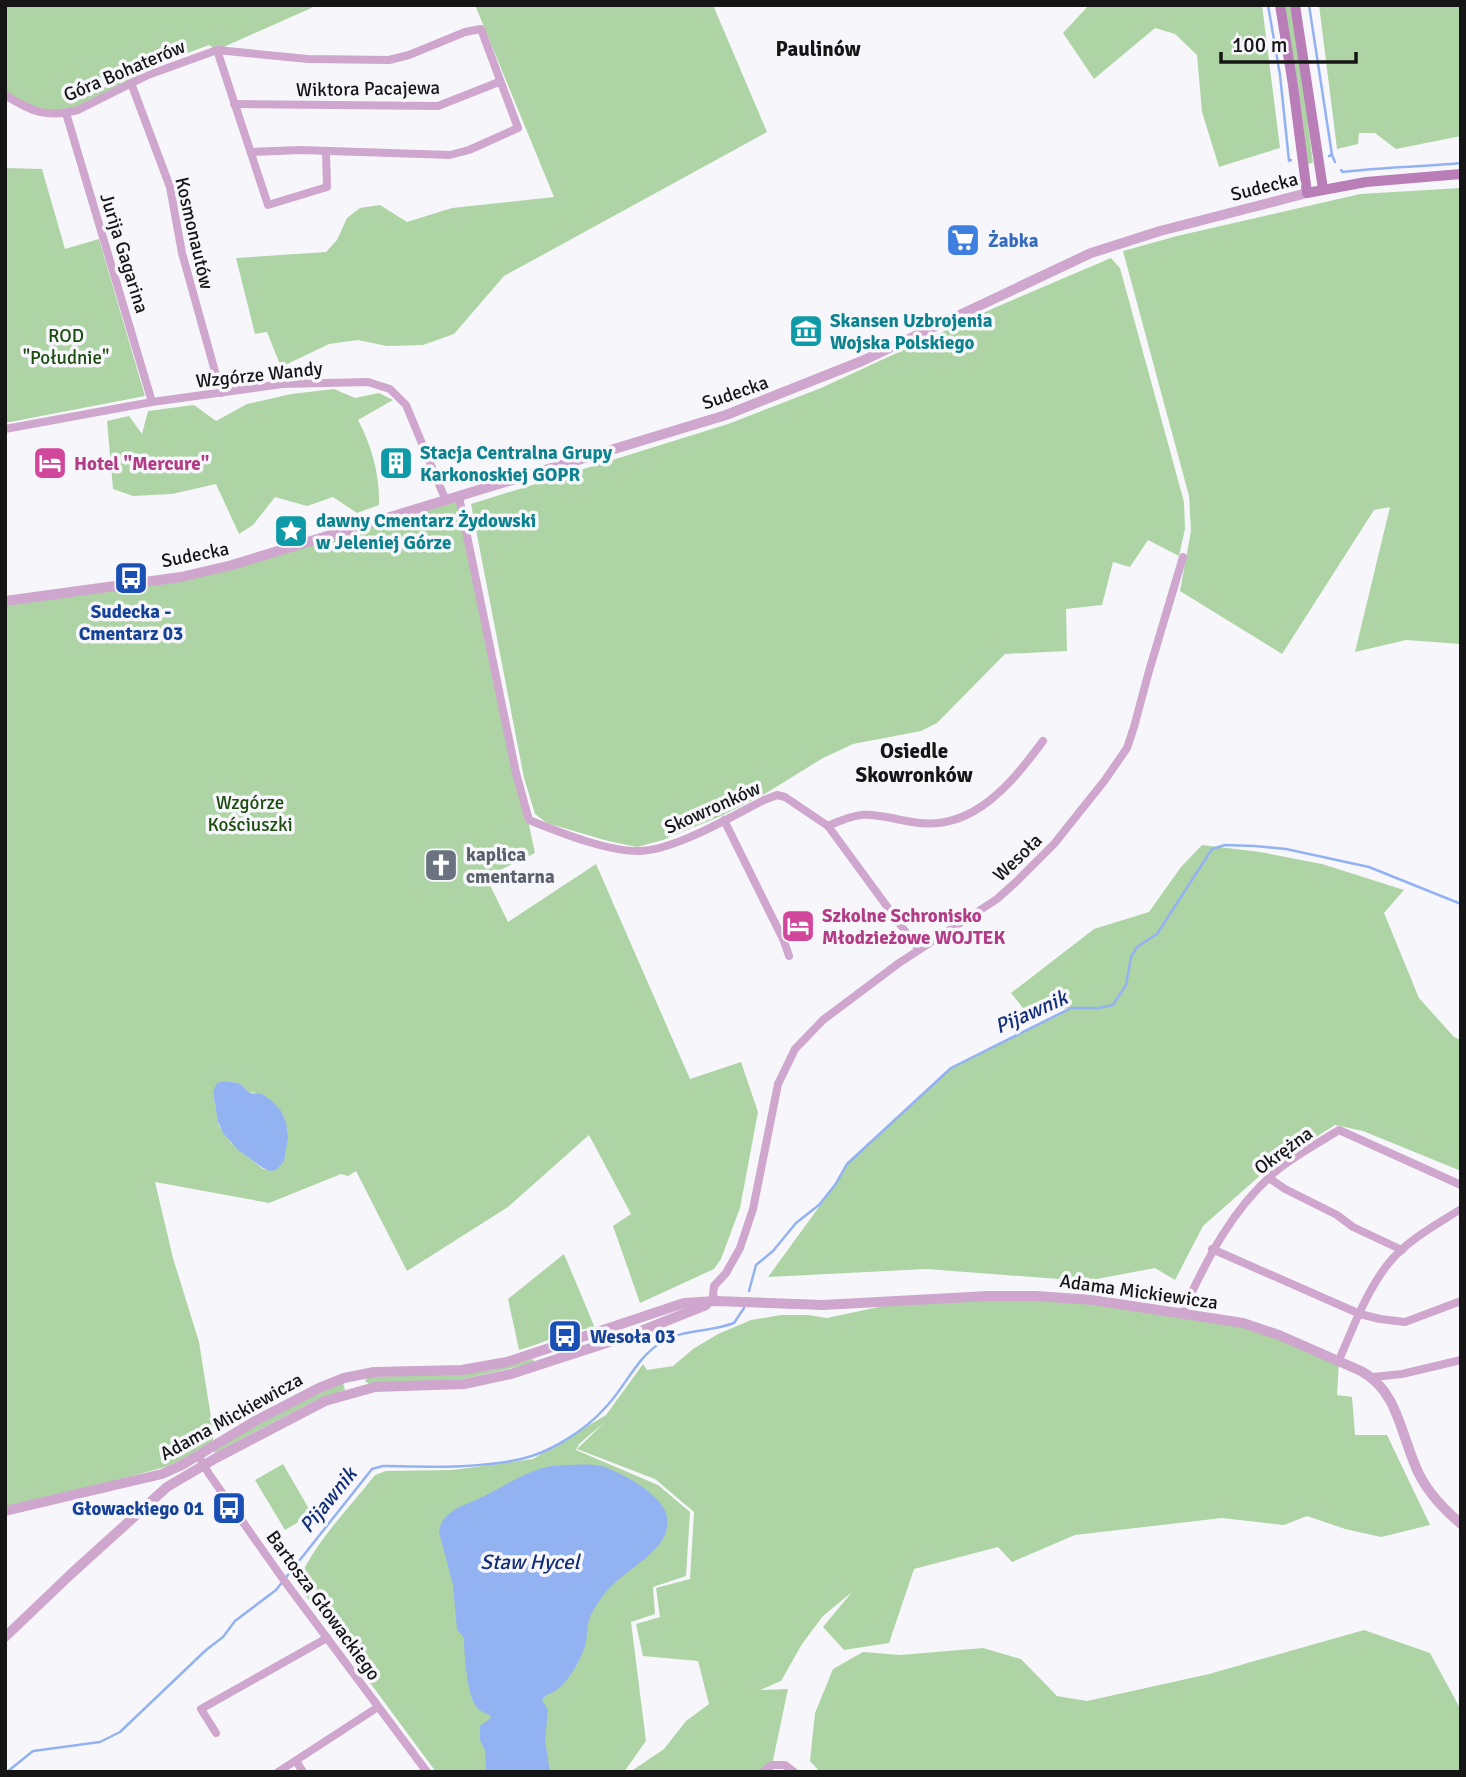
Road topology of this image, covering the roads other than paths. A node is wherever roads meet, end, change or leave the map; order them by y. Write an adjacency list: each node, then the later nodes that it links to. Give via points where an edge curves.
1 (1280, 5): 13 (main road)
2 (1295, 5): 12 (main road)
3 (217, 50): 4 (street, via 308,59 389,60 481,29); 5 (street, Góra Bohaterów); 7 (street)
4 (499, 82): 7 (street, Wiktora Pacajewa, via 438,106); 10 (street, via 517,128 469,150 450,155)
5 (131, 83): 8 (street, Góra Bohaterów); 14 (street, Kosmonautów, via 170,187 182,253)
6 (5, 95): 8 (street, Góra Bohaterów, via 34,112)
7 (234, 104): 9 (street)
8 (66, 113): 15 (street, Jurija Gagarina)
9 (251, 152): 10 (street); 10 (street, via 268,205 327,187)
10 (326, 152)
11 (1461, 174): 12 (main road, Sudecka)
12 (1323, 190): 13 (main road, Sudecka)
13 (1307, 193): 17 (street, Sudecka, via 1091,253 821,379 726,415)
14 (221, 393): 15 (street, Wzgórze Wandy); 18 (street, Wzgórze Wandy, via 282,384 358,381 390,388 406,405)
15 (152, 402): 16 (street, Wzgórze Wandy)
16 (5, 429)
17 (459, 497): 18 (street, Sudecka); 22 (street, Skowronków, via 528,820 607,846 639,851 671,845)
18 (446, 501): 20 (street, Sudecka, via 181,577)
19 (1183, 557): 24 (street, Wesoła, via 1127,748 1054,844 1017,881)
20 (5, 601)
21 (1043, 741): 23 (street, via 1025,766 972,814 934,824 872,813)
22 (724, 820): 23 (street, Skowronków, via 777,795 792,800); 25 (street)
23 (828, 826): 24 (street, Skowronków)
24 (919, 950): 31 (street, Wesoła, via 823,1020 795,1049 778,1084 753,1209 740,1248 714,1286)
25 (789, 956)
26 (1269, 1178): 27 (street, Okrężna, via 1339,1130); 29 (street, Okrężna); 30 (street)
27 (1461, 1185)
28 (1461, 1209): 30 (street)
29 (1212, 1249): 33 (street, Okrężna); 34 (street)
30 (1402, 1250): 34 (street, via 1381,1274)
31 (716, 1301): 33 (street, Adama Mickiewicza, via 823,1305 1036,1296); 38 (street, Adama Mickiewicza, via 631,1335 511,1374 464,1384 375,1387 349,1393); 38 (street, Adama Mickiewicza, via 684,1303 507,1363 344,1378 255,1421)
32 (1461, 1301): 34 (street, via 1405,1322)
33 (1182, 1313): 35 (street, Adama Mickiewicza, via 1263,1329)
34 (1360, 1314): 35 (street)
35 (1339, 1360): 37 (street, Adama Mickiewicza)
36 (1461, 1360): 37 (street)
37 (1373, 1377): 42 (street, via 1386,1391 1420,1476 1434,1498)
38 (201, 1460): 39 (street, Adama Mickiewicza); 40 (street); 44 (street, Bartosza Głowackiego)
39 (162, 1474): 40 (street, via 169,1478); 41 (street, Adama Mickiewicza)
40 (167, 1487): 43 (street)
41 (5, 1511)
42 (1461, 1524)
43 (5, 1637)
44 (327, 1638): 45 (street, Bartosza Głowackiego); 46 (street, via 201,1709)
45 (378, 1707): 47 (street); 50 (street, Bartosza Głowackiego)
46 (216, 1733)
47 (296, 1761): 48 (street); 49 (street)
48 (278, 1772)
49 (303, 1772)
50 (427, 1772)
51 (763, 1772): 52 (street, via 772,1765 785,1765)
52 (794, 1772)

